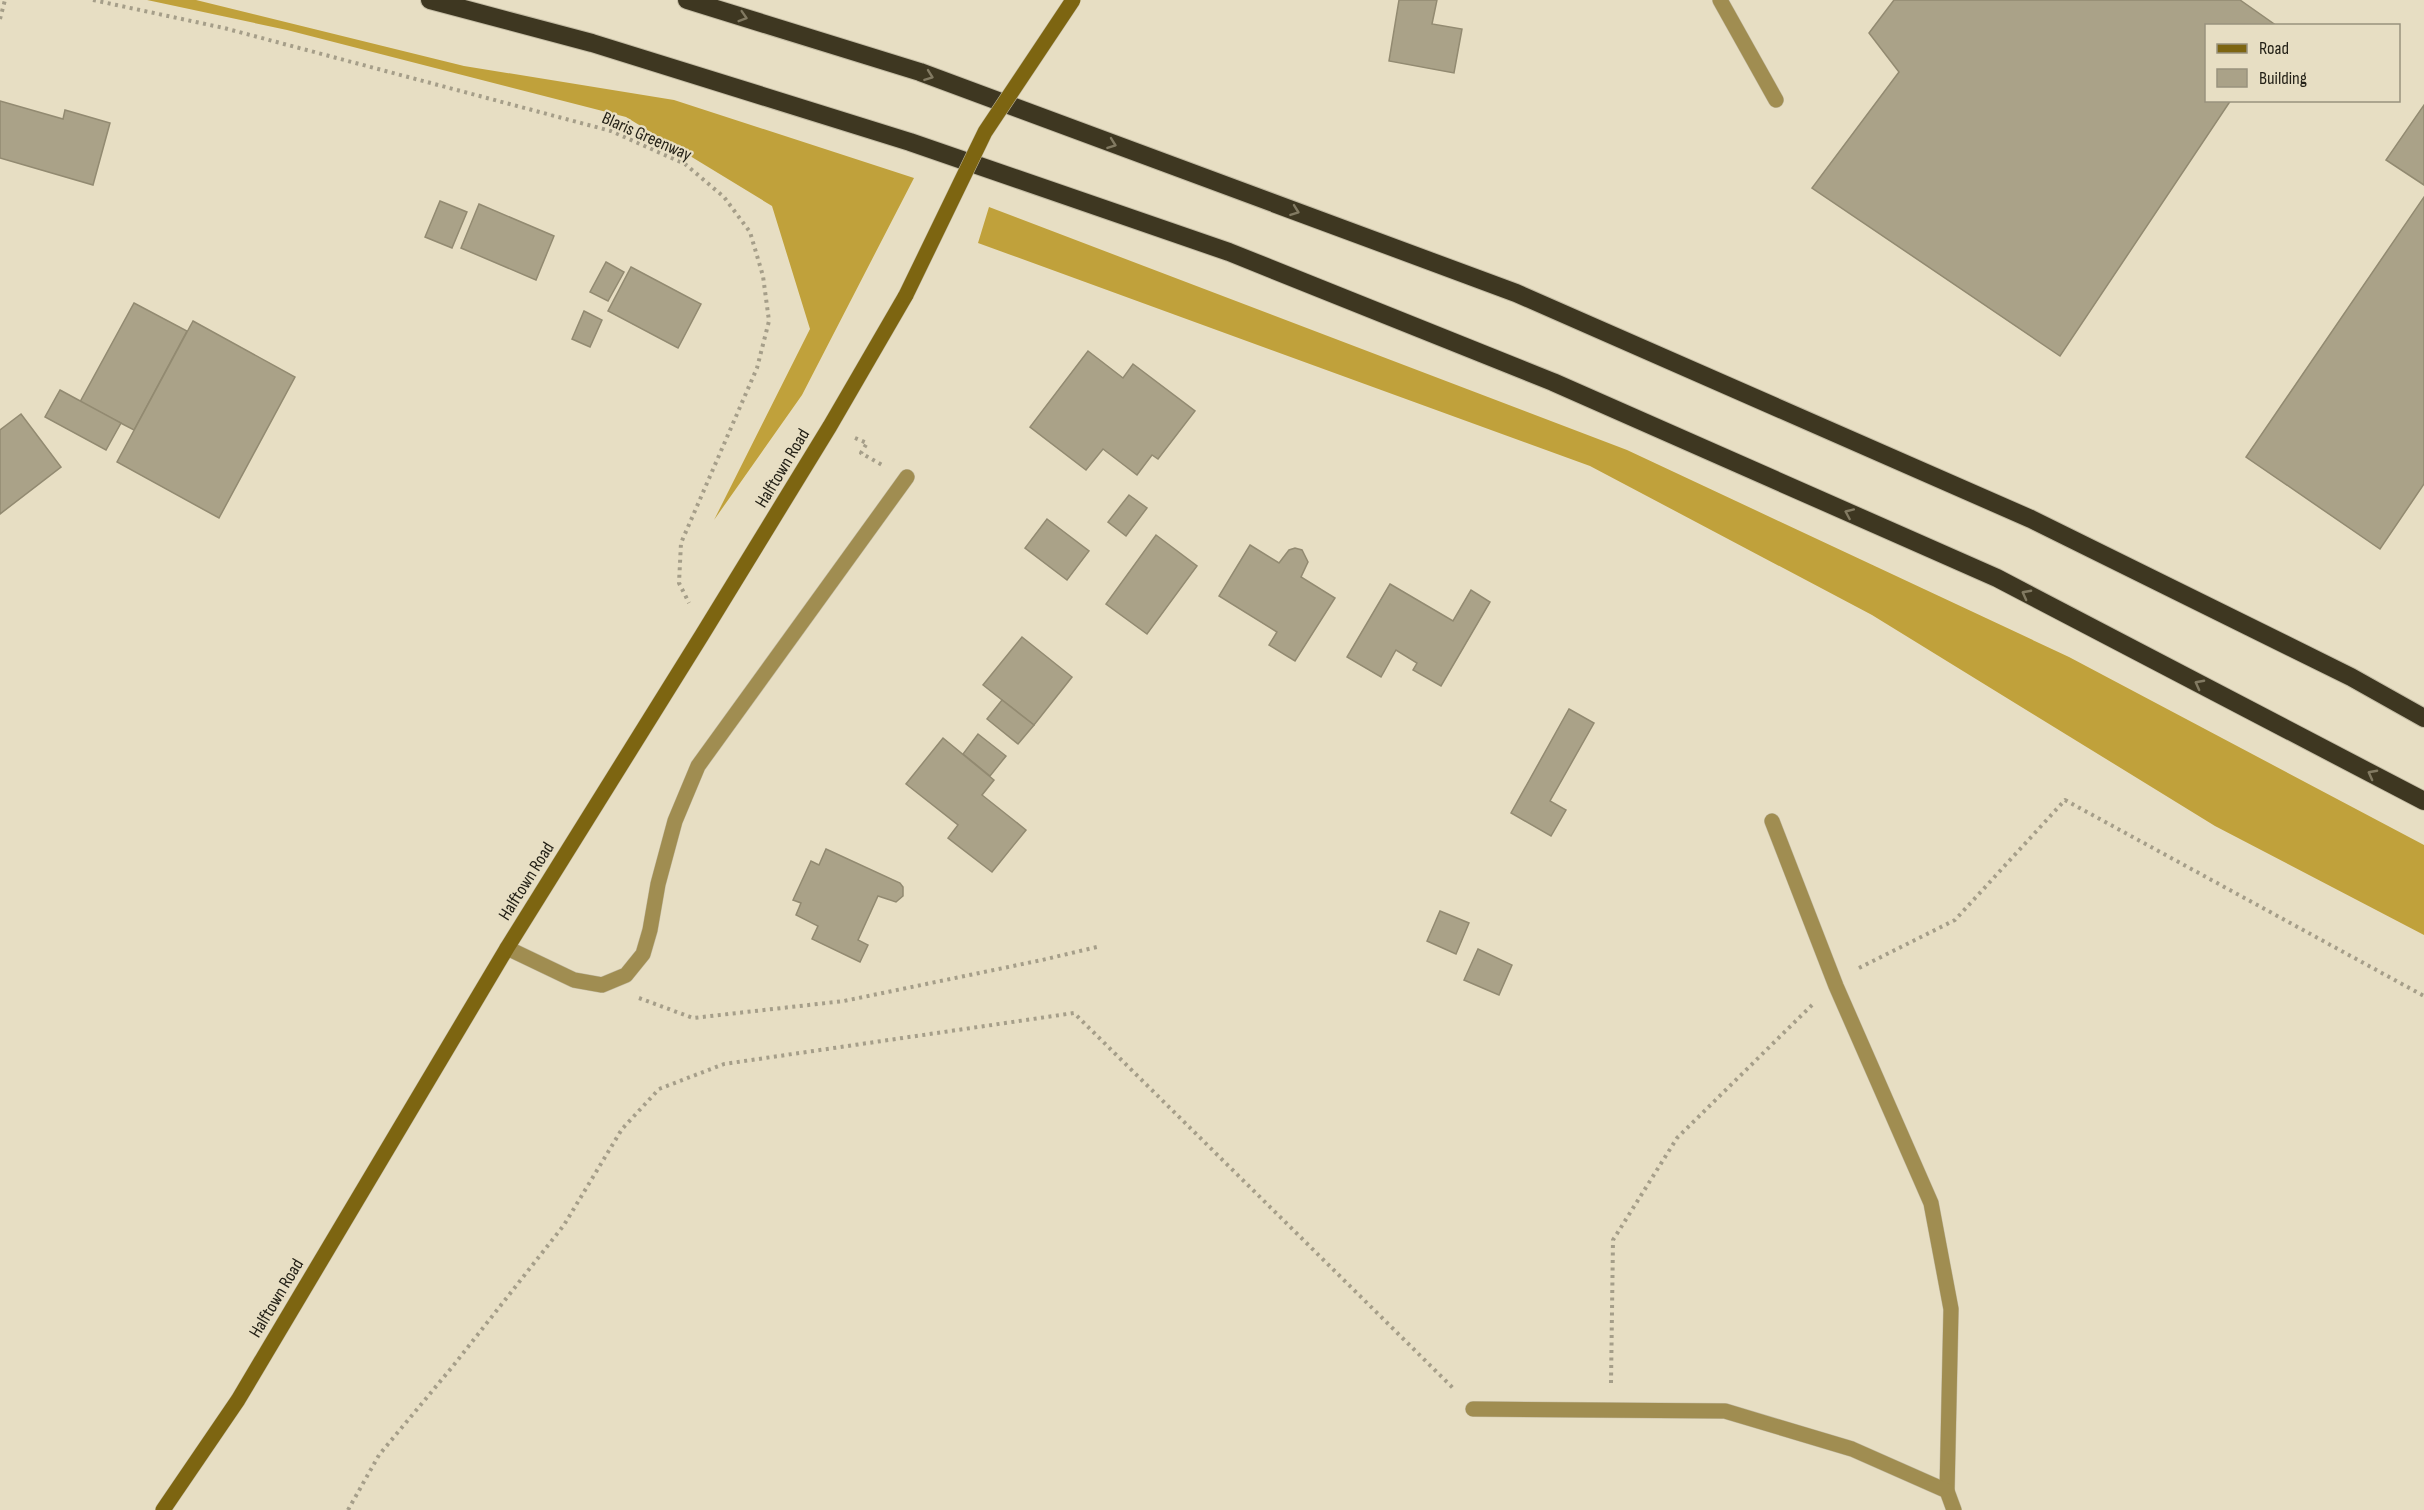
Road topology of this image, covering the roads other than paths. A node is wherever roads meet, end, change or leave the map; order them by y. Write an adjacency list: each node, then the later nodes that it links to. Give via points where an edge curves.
1 (430, 0): 8 (highway, one-way to 1, via 1997,578 1553,382 1370,308 1229,252 910,142 592,43)
2 (687, 0): 7 (highway, one-way to 7, via 920,72 1516,293 2031,519 2351,677)
3 (1073, 0): 10 (street, Halftown Road, bridge, via 985,132 906,295 830,426)
4 (1720, 0): 5 (street)
5 (1776, 100)
6 (907, 477): 10 (street, Halftown Road, via 698,766 675,821 643,954 626,975 602,985 574,980)
7 (2424, 718)
8 (2424, 801)
9 (1772, 821): 12 (street, via 1836,986 1931,1203 1951,1310)
10 (507, 948): 13 (street, Halftown Road, via 238,1400)
11 (1473, 1409): 12 (street, via 1725,1411 1852,1449)
12 (1947, 1491): 14 (street)
13 (163, 1510)
14 (1954, 1510)

